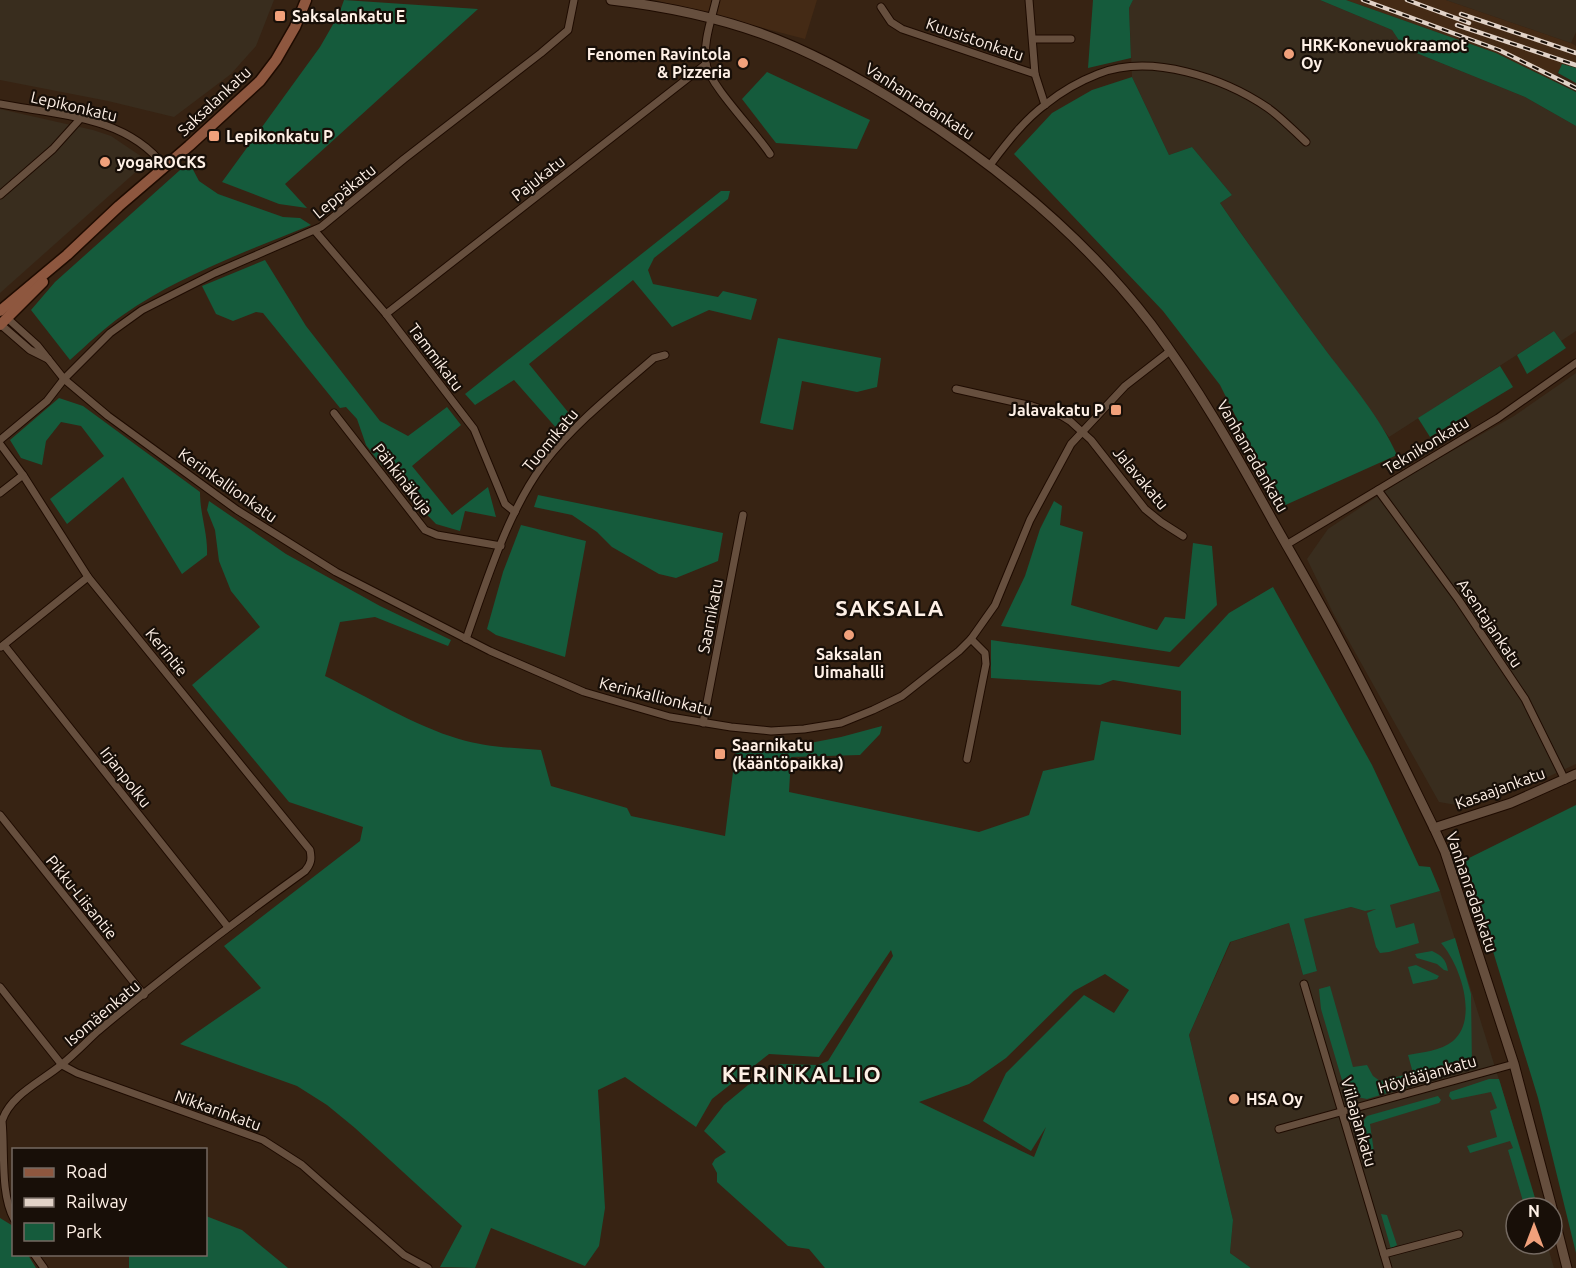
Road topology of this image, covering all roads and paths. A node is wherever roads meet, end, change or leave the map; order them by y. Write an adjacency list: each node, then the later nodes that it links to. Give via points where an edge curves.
1 (306, 0): 18 (main road, Saksalankatu, via 290,36 260,81)
2 (573, 0): 20 (street, Leppäkatu, via 568,30)
3 (610, 0): 7 (street, Vanhanradankatu)
4 (716, 0): 7 (street)
5 (1029, 0): 8 (street)
6 (881, 7): 11 (street, Kuusistonkatu, via 891,22 902,29)
7 (712, 19): 10 (street); 17 (street, Vanhanradankatu, via 771,38 864,80)
8 (1033, 39): 9 (street); 11 (street)
9 (1071, 39)
10 (706, 64): 16 (street); 21 (street, Pajukatu)
11 (1035, 74): 13 (street)
12 (0, 104): 14 (street, Lepikonkatu)
13 (1045, 105): 15 (street, via 1099,73 1161,67 1200,75 1233,88 1269,109); 17 (street)
14 (80, 118): 18 (street, Lepikonkatu, via 132,136); 19 (street, via 53,149)
15 (1306, 142)
16 (770, 154)
17 (990, 165): 23 (street, Vanhanradankatu, via 1085,250)
18 (164, 166): 22 (main road, Saksalankatu)
19 (0, 195)
20 (315, 231): 21 (street, Tammikatu); 26 (street, Leppäkatu, via 215,273 142,310 110,333)
21 (386, 314): 34 (street, Tammikatu, via 474,429 504,504)
22 (1, 319): 26 (street, Kerinkallionkatu, via 30,350 50,360)
23 (1170, 351): 29 (street, Kerinkallionkatu, via 1125,386); 37 (street, Vanhanradankatu, via 1216,419)
24 (665, 355): 34 (street, Tuomikatu, via 654,358 583,421 545,463)
25 (1576, 363): 32 (street, Teknikonkatu, via 1498,418)
26 (64, 379): 30 (street, Kerintie, via 46,401); 40 (street, Kerinkallionkatu, via 237,510 336,573)
27 (956, 390): 29 (street, Jalavakatu, via 1041,409 1062,416)
28 (334, 413): 38 (street, Pähkinäkuja, via 425,530)
29 (1082, 431): 36 (street, Jalavakatu, via 1145,509); 41 (street, Kerinkallionkatu, via 1030,520 995,605)
30 (0, 442): 31 (street, Kerintie)
31 (23, 475): 33 (street); 39 (street, Kerintie)
32 (1378, 490): 37 (street, Teknikonkatu); 46 (street, Asentajankatu, via 1525,699)
33 (0, 493)
34 (514, 512): 38 (street, Tuomikatu)
35 (743, 515): 43 (street, Saarnikatu)
36 (1183, 536)
37 (1286, 545): 48 (street, Vanhanradankatu, via 1341,641)
38 (501, 546): 40 (street, Tuomikatu)
39 (88, 577): 42 (street); 49 (street, Kerintie, via 310,850 311,861)
40 (466, 639): 43 (street, Kerinkallionkatu, via 584,692)
41 (971, 639): 43 (street, Kerinkallionkatu, via 902,696 841,723 771,731); 44 (street, via 985,653 986,664)
42 (2, 646): 50 (street, Irjanpolku)
43 (703, 723)
44 (967, 759)
45 (1576, 774): 46 (street, Kasaajankatu)
46 (1565, 780): 48 (street, Kasaajankatu, via 1511,803)
47 (0, 815): 53 (street, Pikku-Liisantie)
48 (1434, 828): 54 (street, Vanhanradankatu)
49 (305, 871): 50 (street, Isomäenkatu)
50 (228, 927): 53 (street, Isomäenkatu)
51 (1304, 984): 56 (street, Viilaajankatu)
52 (0, 987): 55 (street, Nikkarinkatu)
53 (144, 995): 55 (street, Isomäenkatu)
54 (1514, 1064): 56 (street, Höylääjankatu); 59 (street, Vanhanradankatu)
55 (62, 1065): 57 (street, Isomäenkatu, via 21,1095); 63 (street, Nikkarinkatu, via 263,1140 302,1165 404,1255)
56 (1343, 1112): 58 (street, Höylääjankatu); 62 (street, Viilaajankatu)
57 (1, 1121): 60 (street, Isomäenkatu, via 6,1195)
58 (1279, 1129)
59 (1549, 1196)
60 (12, 1213)
61 (1459, 1234): 62 (street)
62 (1384, 1254): 64 (street, Viilaajankatu)
63 (428, 1268)
64 (1388, 1268)

